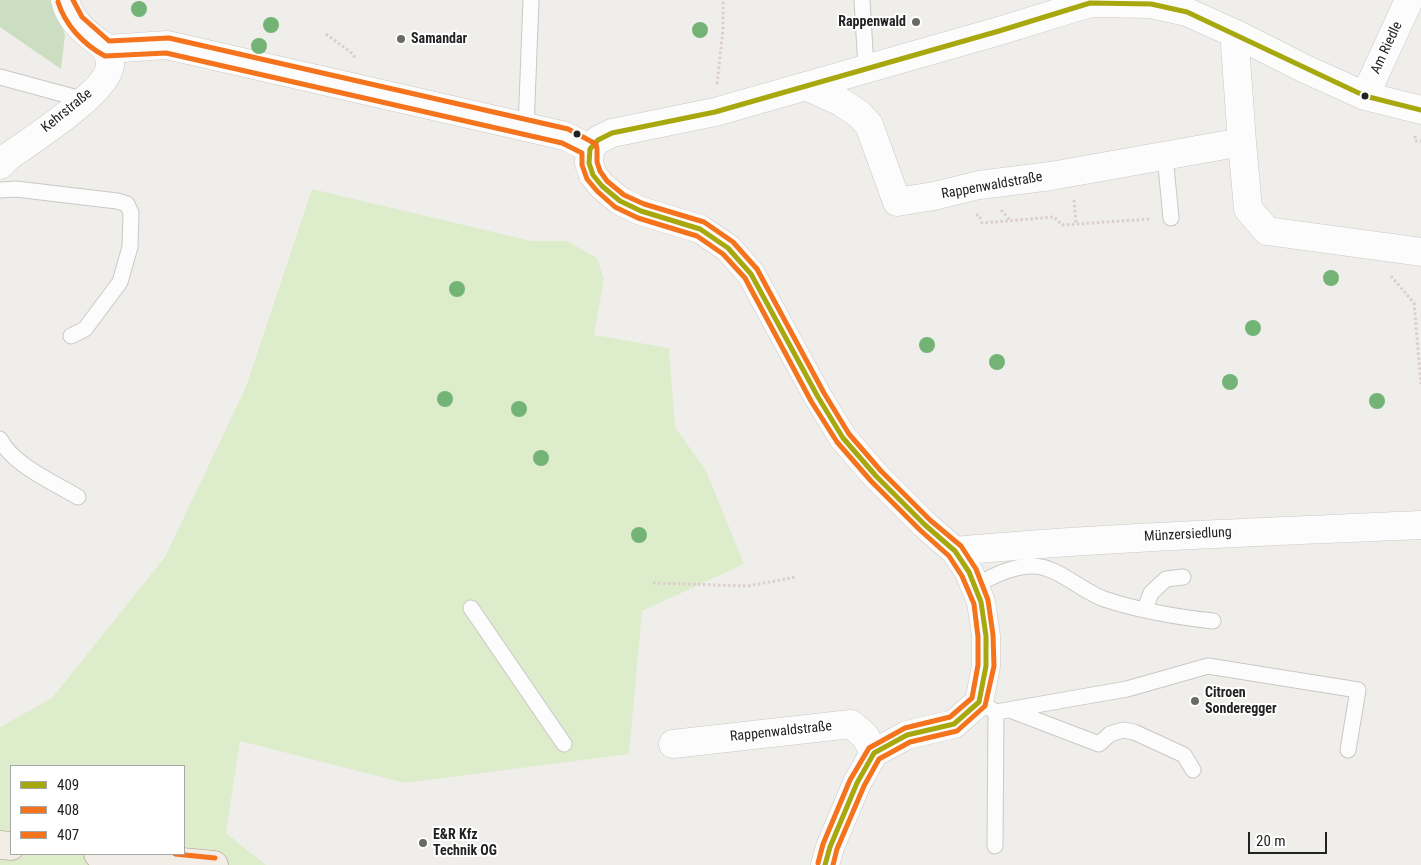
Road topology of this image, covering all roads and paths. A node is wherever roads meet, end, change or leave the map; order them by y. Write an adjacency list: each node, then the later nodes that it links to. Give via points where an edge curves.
1 (65, 0): 9 (street, via 79,27)
2 (532, 0): 18 (lane)
3 (723, 0): 13 (path)
4 (862, 0): 11 (lane)
5 (1409, 0): 15 (street, Am Riedle)
6 (1086, 2): 8 (street, via 1151,4 1187,12); 11 (street)
7 (326, 34): 10 (path)
8 (1238, 36): 15 (street); 19 (street, via 1235,45)
9 (107, 49): 16 (street, Kehrstraße, via 110,65 104,79); 18 (street, via 167,45)
10 (355, 58)
11 (866, 68): 14 (street)
12 (0, 77): 16 (lane)
13 (717, 86)
14 (806, 86): 20 (street, via 715,112 612,133 598,140); 21 (street, Rappenwaldstraße, via 841,102 869,125 897,202 979,185)
15 (1365, 96): 17 (street)
16 (85, 100): 22 (street, Kehrstraße)
17 (1421, 110)
18 (526, 128): 20 (street, via 565,136)
19 (1242, 142): 21 (street, Rappenwaldstraße); 26 (street, via 1248,209 1267,231)
20 (590, 149): 37 (street, via 589,163 594,175 620,201 641,211 700,229 728,248 751,274 843,438 876,476)
21 (1166, 156): 25 (lane)
22 (3, 159)
23 (0, 190): 30 (lane, via 16,189 127,204 131,213 130,248 120,282 85,329)
24 (971, 215): 25 (path, via 979,215 982,223 1054,217 1062,225)
25 (1171, 218)
26 (1415, 251): 28 (path, via 1390,275)
27 (1421, 302): 28 (path)
28 (1414, 303): 29 (path)
29 (1419, 329): 31 (path)
30 (72, 336)
31 (1420, 352): 32 (path)
32 (1421, 374): 33 (path)
33 (1421, 384)
34 (0, 439): 35 (lane, via 4,448 29,468)
35 (78, 496)
36 (1421, 525): 37 (street, Münzersiedlung, via 1210,533)
37 (955, 551): 41 (street)
38 (796, 577): 40 (path, via 748,586)
39 (1182, 577): 43 (lane, via 1166,579 1151,593)
40 (653, 583)
41 (975, 586): 43 (lane, via 1015,568 1034,565 1053,571 1103,599); 45 (street, via 981,602 986,666)
42 (471, 608): 46 (lane)
43 (1144, 609): 44 (lane, via 1169,616)
44 (1213, 621)
45 (995, 708): 48 (lane, via 1127,689 1208,666 1358,690); 49 (street, via 954,724 906,735); 50 (lane, via 1099,744 1110,734 1123,730 1134,732 1184,754); 51 (lane)
46 (564, 744)
47 (673, 744): 49 (street, Rappenwaldstraße, via 851,724 865,736)
48 (1348, 750)
49 (874, 753): 54 (street, via 857,784)
50 (1194, 770)
51 (995, 846)
52 (109, 855): 53 (main road)
53 (214, 865)
54 (825, 865)

